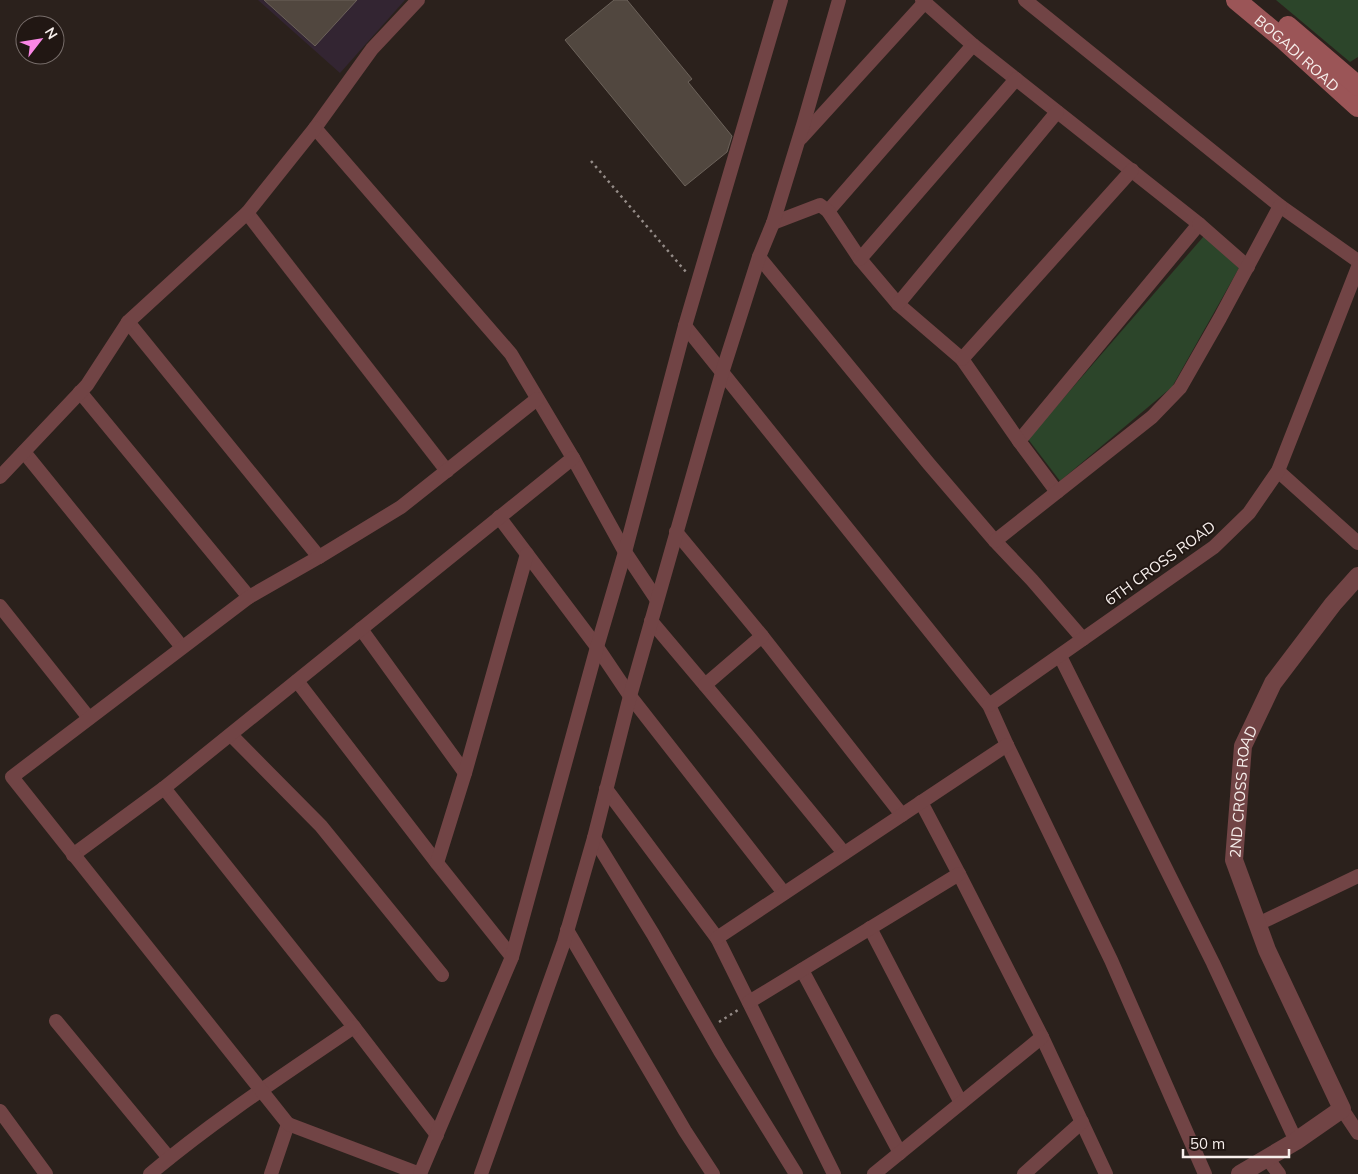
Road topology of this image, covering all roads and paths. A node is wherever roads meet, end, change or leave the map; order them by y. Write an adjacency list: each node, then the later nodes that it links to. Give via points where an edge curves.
1 (418, 0): 13 (street, via 372,50)
2 (781, 0): 27 (street)
3 (839, 0): 14 (street)
4 (1025, 0): 17 (street)
5 (1236, 0): 11 (main road, BOGADI ROAD)
6 (1258, 0): 9 (main road, BOGADI ROAD)
7 (923, 1): 8 (street); 14 (street)
8 (973, 45): 10 (street); 18 (street)
9 (1355, 78)
10 (1016, 79): 12 (street); 23 (street)
11 (1358, 107)
12 (1057, 112): 16 (street); 28 (street)
13 (315, 128): 19 (street); 34 (street, via 511,354)
14 (797, 143): 20 (street)
15 (591, 162): 27 (path)
16 (1132, 170): 21 (street); 31 (street)
17 (1280, 206): 24 (street); 25 (street)
18 (828, 212): 20 (street, via 820,205); 23 (street)
19 (248, 213): 29 (street); 38 (street)
20 (773, 223): 22 (street)
21 (1199, 224): 25 (street); 35 (street)
22 (759, 257): 32 (street); 44 (street)
23 (860, 259): 28 (street)
24 (1358, 261)
25 (1248, 267): 41 (street, via 1180,388 1152,418)
26 (1358, 267): 39 (street, 6TH CROSS ROAD)
27 (697, 284): 30 (street)
28 (898, 304): 31 (street)
29 (128, 322): 33 (street); 48 (street)
30 (685, 326): 32 (street); 46 (street)
31 (962, 359): 35 (street)
32 (722, 372): 43 (street); 63 (street)
33 (80, 392): 36 (street); 50 (street)
34 (537, 399): 37 (street); 38 (street)
35 (1019, 441): 41 (street)
36 (24, 452): 40 (street); 58 (street)
37 (573, 458): 42 (street); 46 (street)
38 (447, 471): 48 (street, via 401,508)
39 (1278, 472): 45 (street); 56 (street, 6TH CROSS ROAD, via 1249,513 1214,548)
40 (0, 477)
41 (1057, 492): 44 (street)
42 (499, 517): 47 (street); 54 (street)
43 (676, 532): 51 (street); 55 (street)
44 (995, 541): 56 (street)
45 (1358, 542)
46 (625, 552): 51 (street); 57 (street)
47 (527, 554): 57 (street); 67 (street)
48 (319, 557): 50 (street)
49 (1358, 576): 79 (street, 2ND CROSS ROAD, via 1273,683 1243,746 1234,860)
50 (249, 597): 58 (street)
51 (657, 600): 53 (street)
52 (0, 606): 64 (street)
53 (651, 621): 61 (street); 62 (street)
54 (361, 629): 60 (street); 67 (street)
55 (762, 636): 61 (street); 71 (street)
56 (1083, 640): 59 (street, 6TH CROSS ROAD)
57 (596, 647): 62 (street); 83 (street)
58 (182, 648): 64 (street)
59 (1060, 656): 63 (street, 6TH CROSS ROAD); 99 (street, via 1213,963)
60 (297, 680): 65 (street); 75 (street)
61 (705, 685): 73 (street)
62 (630, 696): 69 (street); 78 (street)
63 (990, 705): 66 (street)
64 (89, 718): 74 (street, via 12,777)
65 (231, 735): 68 (street); 85 (street, via 321,826)
66 (1007, 745): 70 (street); 114 (street, via 1111,960)
67 (465, 773): 75 (street)
68 (164, 788): 74 (street); 88 (street)
69 (606, 789): 72 (street); 82 (street)
70 (921, 802): 71 (street); 76 (street)
71 (902, 815): 73 (street)
72 (594, 838): 81 (street); 89 (street)
73 (844, 854): 78 (street)
74 (73, 855): 91 (street)
75 (437, 863): 83 (street)
76 (959, 874): 80 (street); 90 (street)
77 (1358, 876): 79 (street)
78 (784, 893): 82 (street)
79 (1258, 924): 93 (street, 2ND CROSS ROAD)
80 (870, 928): 84 (street); 92 (street)
81 (567, 930): 107 (street); 108 (street)
82 (717, 938): 86 (street)
83 (512, 957): 98 (street)
84 (802, 970): 86 (street); 100 (street)
85 (442, 975)
86 (749, 1002): 89 (path); 110 (street)
87 (56, 1021): 101 (street)
88 (354, 1027): 91 (street); 98 (street)
89 (708, 1029): 109 (street)
90 (1042, 1037): 92 (street); 95 (street)
91 (261, 1090): 96 (street); 101 (street)
92 (961, 1103): 100 (street)
93 (1342, 1108): 97 (street); 99 (street)
94 (0, 1111): 103 (street)
95 (1082, 1122): 112 (street); 113 (street)
96 (288, 1124): 105 (street); 106 (street)
97 (1358, 1133)
98 (437, 1135): 106 (street)
99 (1296, 1141): 102 (street)
100 (900, 1153): 111 (street)
101 (169, 1158): 104 (street)
102 (1267, 1158): 115 (street); 116 (street)
103 (46, 1174)
104 (150, 1174)
105 (271, 1174)
106 (420, 1174)
107 (482, 1174)
108 (713, 1174)
109 (796, 1174)
110 (834, 1174)
111 (874, 1174)
112 (1024, 1174)
113 (1106, 1174)
114 (1206, 1174)
115 (1240, 1174)
116 (1279, 1174)

